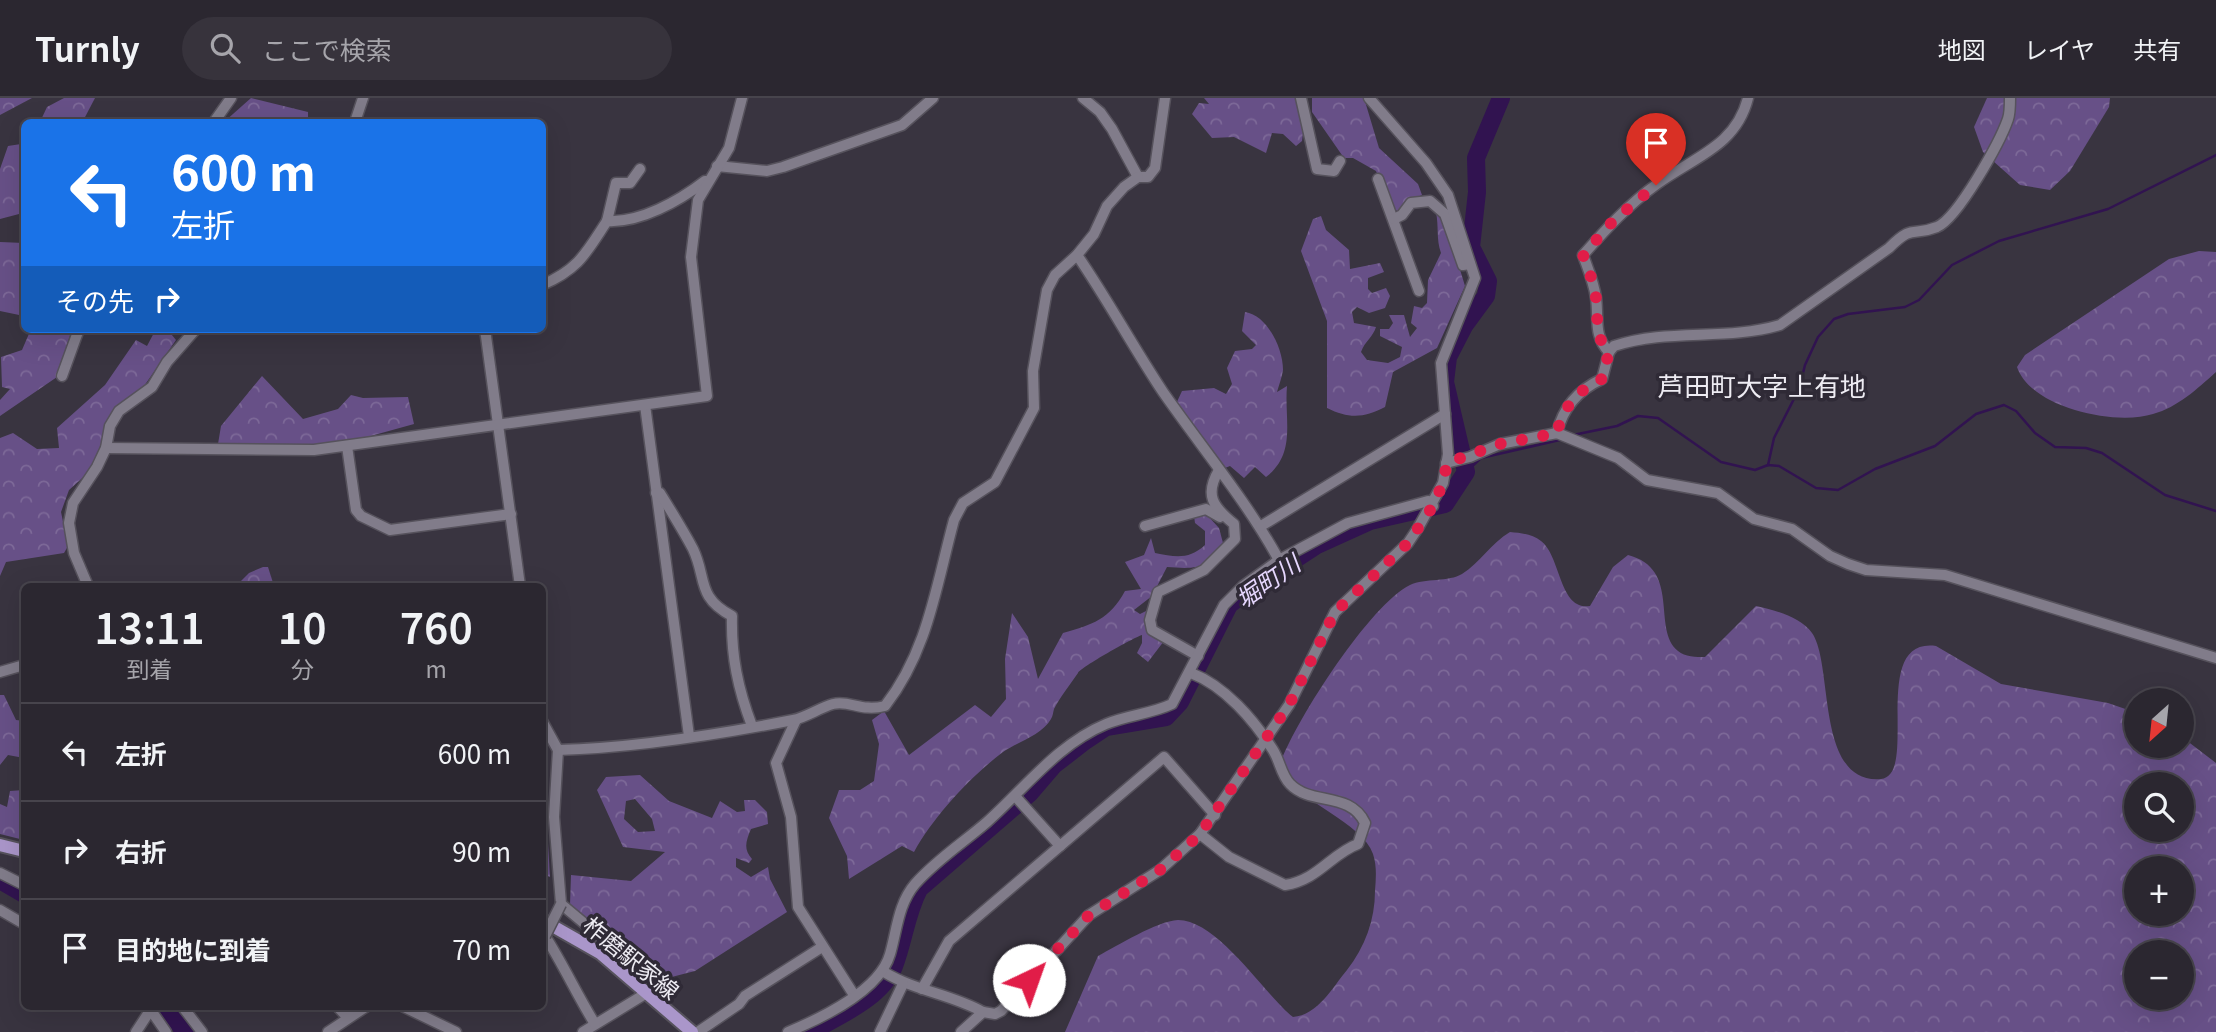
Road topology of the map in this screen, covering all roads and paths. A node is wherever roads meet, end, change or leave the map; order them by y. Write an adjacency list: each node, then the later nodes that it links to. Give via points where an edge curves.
1 (231, 98): 11 (street)
2 (363, 98): 12 (street)
3 (742, 98): 14 (street, via 729,148)
4 (933, 98): 14 (street, via 902,125 783,167 767,171)
5 (1083, 98): 17 (street, via 1112,128)
6 (1166, 98): 17 (street, via 1155,169 1148,177)
7 (1301, 98): 13 (street, via 1317,169 1334,171)
8 (1369, 98): 22 (street, via 1448,195)
9 (1748, 98): 28 (street, via 1737,126 1723,144 1656,185 1613,221 1583,255 1596,300 1597,330)
10 (2010, 98): 28 (street, via 2009,117 1998,141 1952,214 1937,227 1905,232 1780,325 1759,331 1657,335 1614,346)
11 (216, 119)
12 (356, 119)
13 (1340, 161)
14 (718, 166): 16 (street)
15 (640, 169): 20 (street, via 630,183 616,183)
16 (711, 176): 20 (street, via 670,203 621,222); 30 (street, via 698,200 691,257 708,396)
17 (1138, 177): 21 (street, via 1107,206 1094,234)
18 (1378, 179): 19 (street)
19 (1394, 219): 22 (street, via 1411,203 1430,201 1445,214 1463,265); 24 (street)
20 (607, 221): 23 (street, via 580,263)
21 (1077, 255): 37 (street, via 1163,392); 52 (street, via 1046,290 1032,371 1034,408 995,482 963,503 954,520 913,666 885,706 868,710 834,704)
22 (1471, 264): 31 (street, via 1475,278 1441,363)
23 (546, 283)
24 (1419, 291)
25 (78, 333): 29 (street)
26 (192, 333): 35 (street, via 152,387 119,411 110,426)
27 (486, 333): 32 (street)
28 (1609, 352): 33 (street, via 1602,379 1583,387 1561,415)
29 (62, 376)
30 (645, 405): 32 (street); 38 (street)
31 (1445, 414): 36 (street); 43 (street)
32 (497, 425): 34 (street); 40 (street)
33 (1557, 433): 36 (street); 48 (street, via 1618,458 1647,480 1718,493 1754,519 1792,529 1848,564 1866,570 1945,575)
34 (347, 446): 35 (street, via 314,450); 40 (street, via 356,510 390,530)
35 (106, 448): 45 (street, via 73,503 69,523 74,553)
36 (1447, 458): 39 (street)
37 (1219, 470): 41 (street, via 1210,499); 43 (street)
38 (656, 494): 53 (street, via 660,493 694,552 700,580 711,600 732,616 738,690); 55 (street)
39 (1433, 506): 44 (street, via 1428,501 1348,523); 56 (street, via 1408,543 1335,612 1289,705)
40 (511, 514): 46 (street)
41 (1224, 516): 42 (street, via 1217,518 1206,509); 47 (street, via 1234,524 1235,539 1204,570 1158,592 1150,620 1152,630)
42 (1144, 526)
43 (1261, 526): 44 (street)
44 (1279, 560): 47 (street, via 1224,605)
45 (87, 583)
46 (520, 583)
47 (1198, 656): 51 (street)
48 (2216, 658)
49 (21, 666): 50 (street)
50 (0, 672)
51 (1191, 673): 56 (street, via 1234,700); 58 (street, via 1172,704 1107,723 1079,738)
52 (796, 720): 53 (street); 72 (street, via 776,763 791,817 798,907)
53 (752, 726): 55 (street)
54 (546, 728): 57 (street)
55 (689, 736): 57 (street)
56 (1265, 740): 59 (street); 60 (street, via 1290,784 1301,792 1348,804 1360,813 1365,823 1358,844 1316,874 1285,885 1230,857)
57 (558, 750): 66 (street, via 554,817)
58 (1015, 796): 62 (street); 73 (street, via 913,886 900,909)
59 (1214, 815): 60 (street); 62 (street, via 1164,757)
60 (1200, 834): 84 (street, via 1160,870 1089,915 1002,1011)
61 (0, 845): 63 (main road)
62 (1060, 846): 75 (street, via 949,941)
63 (21, 850)
64 (0, 873): 65 (street)
65 (21, 884)
66 (561, 904): 70 (street, bridge); 76 (street, via 652,980)
67 (0, 910): 68 (street)
68 (21, 922)
69 (546, 922): 76 (main road, 柞磨駅家線, via 600,953)
70 (546, 934)
71 (546, 938): 86 (street, bridge)
72 (822, 947): 77 (street); 94 (street)
73 (884, 972): 74 (street); 77 (street)
74 (901, 983): 75 (street); 96 (street)
75 (922, 989): 84 (street, via 960,999)
76 (645, 993): 86 (street); 93 (main road, 柞磨駅家線)
77 (854, 995): 95 (street, via 819,1020)
78 (149, 1010): 87 (street)
79 (151, 1010): 88 (street)
80 (185, 1010): 89 (street)
81 (341, 1010): 85 (street)
82 (361, 1010): 85 (street)
83 (409, 1010): 91 (street)
84 (983, 1012): 97 (street)
85 (348, 1018): 90 (street)
86 (594, 1024): 92 (street)
87 (136, 1032)
88 (166, 1032)
89 (202, 1032)
90 (328, 1032)
91 (456, 1032)
92 (583, 1032)
93 (691, 1032)
94 (698, 1032)
95 (788, 1032)
96 (880, 1032)
97 (961, 1032)

